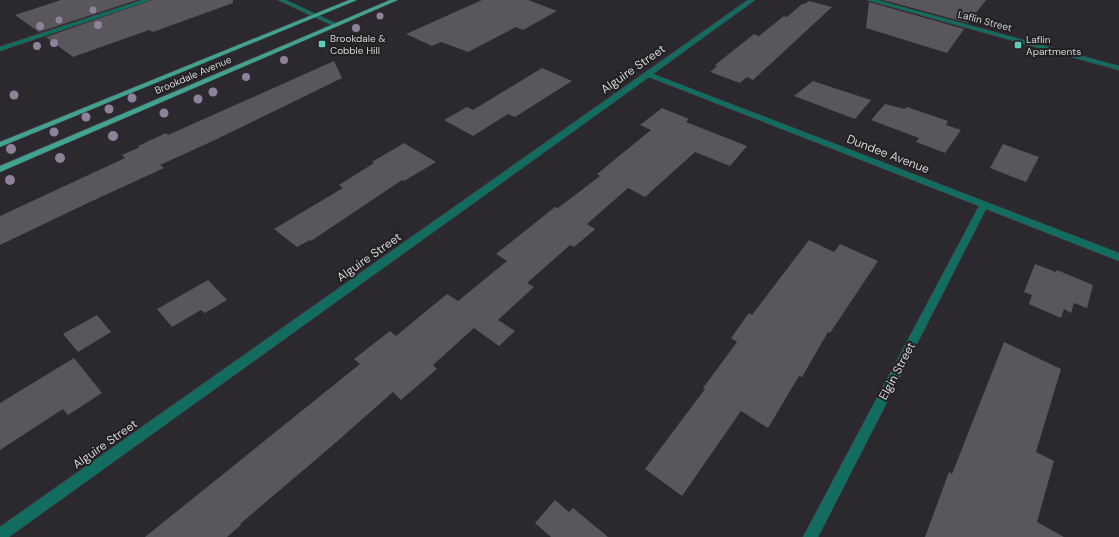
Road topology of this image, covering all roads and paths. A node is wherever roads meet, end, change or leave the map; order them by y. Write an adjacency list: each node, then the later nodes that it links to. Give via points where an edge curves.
1 (148, 0): 9 (street)
2 (280, 0): 7 (street)
3 (354, 0): 7 (main road, Brookdale Avenue)
4 (395, 0): 8 (main road, Brookdale Avenue)
5 (752, 0): 11 (street, Alguire Street)
6 (870, 0): 10 (street, Laflin Street)
7 (314, 16): 8 (street); 12 (main road, Brookdale Avenue)
8 (336, 25): 13 (main road, Brookdale Avenue)
9 (0, 49)
10 (1119, 68)
11 (648, 74): 14 (street, Dundee Avenue); 16 (street, Alguire Street)
12 (0, 145)
13 (0, 169)
14 (984, 205): 15 (street, Dundee Avenue); 17 (street, Elgin Street)
15 (1119, 257)
16 (0, 535)
17 (810, 537)

